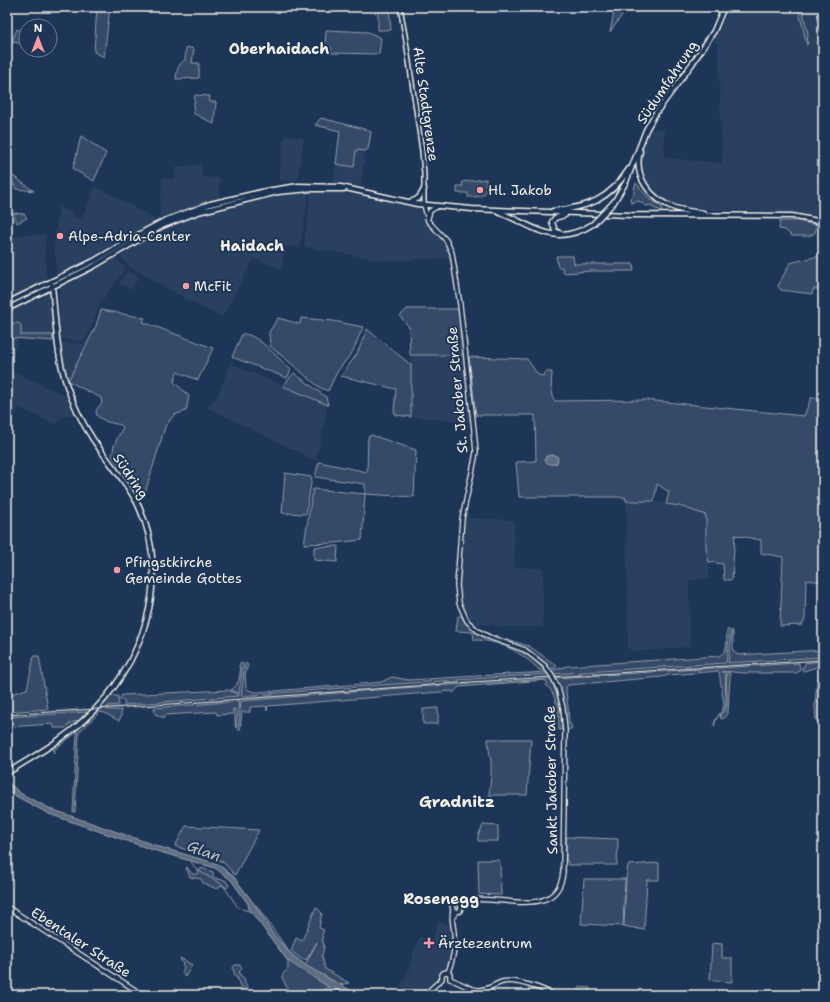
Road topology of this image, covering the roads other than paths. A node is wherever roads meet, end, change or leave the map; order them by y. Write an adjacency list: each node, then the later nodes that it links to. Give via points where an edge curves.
1 (400, 7): 7 (street, Alte Stadtgrenze, via 422,151)
2 (724, 7): 3 (main road, Südumfahrung, via 714,31 655,114)
3 (643, 137): 4 (main road, Südumfahrung); 17 (main road, via 638,167 644,184 652,194 676,209)
4 (634, 162): 15 (main road, via 618,185 592,203); 20 (main road, Südumfahrung, bridge, via 614,202 593,224 579,232)
5 (298, 186): 6 (main road); 8 (main road); 9 (main road)
6 (349, 189): 9 (main road); 10 (main road)
7 (424, 189): 10 (main road, via 421,196); 11 (street, Alte Stadtgrenze)
8 (278, 190): 9 (main road); 13 (main road)
9 (295, 190)
10 (408, 202): 11 (main road)
11 (424, 205): 12 (main road); 18 (main road, St. Jakober Straße)
12 (438, 206): 14 (main road); 18 (main road, via 430,211)
13 (198, 210): 21 (main road, via 156,229); 22 (main road, via 158,224)
14 (492, 210): 15 (main road); 20 (main road, Südumfahrung, via 545,234)
15 (542, 212): 16 (main road)
16 (572, 214): 17 (main road); 20 (main road, via 558,216 552,222 555,231)
17 (715, 215): 19 (main road, via 792,216)
18 (428, 221): 28 (main road, St. Jakober Straße, via 446,240 452,253 465,342 476,452 463,510 457,592)
19 (823, 222)
20 (566, 235)
21 (59, 284): 23 (main road); 24 (main road); 25 (main road)
22 (46, 285): 23 (main road); 26 (main road)
23 (52, 285): 25 (main road, Südring)
24 (44, 291): 25 (main road); 27 (main road)
25 (53, 295): 29 (main road, Südring, via 59,354 66,384 86,429 122,479 145,520 151,545 152,590 138,645 110,693 65,736)
26 (7, 303)
27 (7, 309)
28 (462, 612): 30 (main road, Sankt Jakober Straße, bridge, via 478,631 522,649 544,665 558,688 563,705 565,731 561,884 554,895 542,901 476,899)
29 (7, 773)
30 (460, 904): 32 (main road, Sankt Jakober Straße, via 460,910); 32 (main road, Sankt Jakober Straße, via 452,904)
31 (7, 908): 36 (main road, Ebentaler Straße)
32 (454, 911): 33 (main road, via 451,916 455,949)
33 (448, 972): 34 (main road, via 443,973); 35 (main road, via 451,975)
34 (442, 979): 35 (main road); 37 (main road)
35 (450, 979): 38 (main road, via 477,990 512,981)
36 (143, 995)
37 (424, 995)
38 (553, 995)

